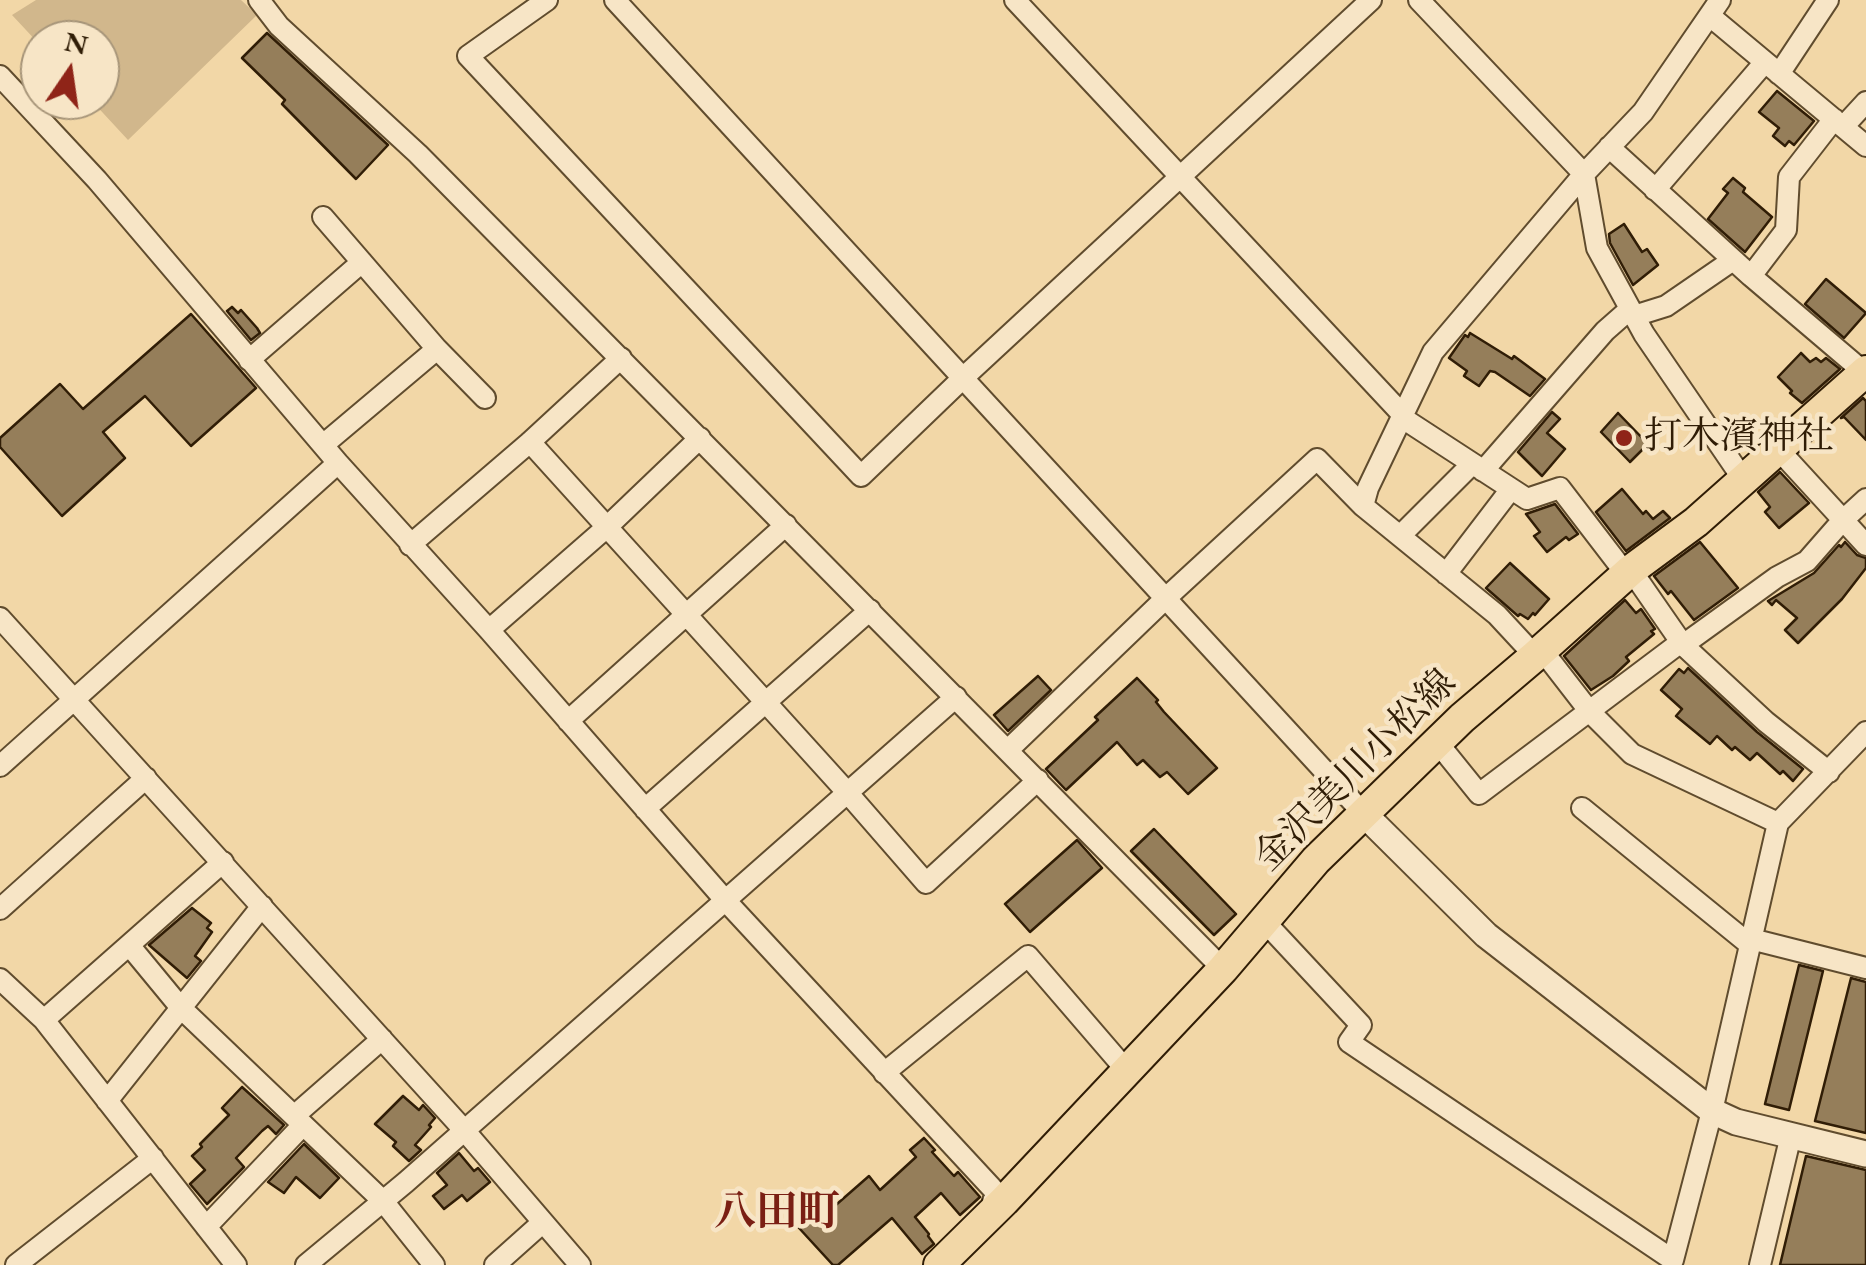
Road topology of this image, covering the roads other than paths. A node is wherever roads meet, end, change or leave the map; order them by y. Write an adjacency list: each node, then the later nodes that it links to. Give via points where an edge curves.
1 (259, 0): 24 (street)
2 (547, 0): 27 (street, via 468,56 861,476)
3 (615, 0): 27 (street)
4 (1016, 0): 16 (street)
5 (1371, 0): 16 (street)
6 (1419, 0): 15 (street)
7 (1828, 0): 9 (street)
8 (1715, 8): 9 (street); 14 (street, via 1642,112)
9 (1772, 68): 12 (street); 17 (street)
10 (0, 76): 25 (street)
11 (1866, 102): 12 (street)
12 (1838, 123): 13 (street); 21 (street, via 1789,177 1786,230)
13 (1866, 146)
14 (1608, 147): 15 (street); 17 (street)
15 (1584, 174): 22 (street, via 1597,248); 29 (street, via 1433,352)
16 (1180, 176): 27 (street); 29 (street)
17 (1655, 190): 19 (street)
18 (323, 217): 20 (street)
19 (1733, 260): 21 (street); 22 (street, via 1666,306)
20 (362, 262): 23 (street); 25 (street)
21 (1751, 276): 26 (street)
22 (1632, 313): 35 (street, via 1604,330); 36 (street)
23 (437, 349): 28 (street); 32 (street)
24 (620, 358): 30 (street); 31 (street)
25 (250, 360): 32 (street)
26 (1865, 372): 33 (main road, 金沢美川小松線)
27 (964, 377): 48 (street)
28 (485, 398)
29 (1402, 416): 35 (street); 39 (street)
30 (700, 438): 41 (street); 42 (street)
31 (530, 442): 42 (street); 45 (street)
32 (323, 446): 34 (street)
33 (1777, 448): 36 (main road, 金沢美川小松線); 40 (street)
34 (338, 463): 45 (street); 56 (street)
35 (1478, 467): 37 (street); 43 (street)
36 (1743, 479): 46 (main road, 金沢美川小松線)
37 (1510, 488): 46 (street, via 1527,499 1560,488); 47 (street)
38 (1866, 499): 40 (street)
39 (1364, 506): 43 (street); 48 (street, via 1317,458)
40 (1842, 521): 44 (street); 53 (street, via 1806,561)
41 (786, 525): 49 (street); 50 (street)
42 (607, 527): 50 (street); 52 (street)
43 (1400, 536): 47 (street)
44 (1866, 544)
45 (410, 545): 52 (street)
46 (1628, 572): 53 (street); 54 (main road, 金沢美川小松線)
47 (1446, 574): 54 (street)
48 (1166, 598): 62 (street); 70 (street)
49 (870, 610): 55 (street); 57 (street)
50 (688, 614): 57 (street); 59 (street)
51 (0, 618): 56 (street)
52 (489, 630): 59 (street)
53 (1682, 644): 58 (street); 64 (street)
54 (1539, 653): 58 (street); 61 (main road, 金沢美川小松線)
55 (956, 696): 62 (street); 67 (street)
56 (75, 699): 63 (street); 65 (street)
57 (767, 702): 67 (street); 68 (street)
58 (1590, 712): 61 (street, via 1479,794); 71 (street, via 1632,754)
59 (568, 720): 68 (street)
60 (1866, 732): 64 (street)
61 (1437, 742): 70 (main road, 金沢美川小松線)
62 (1008, 750): 66 (street)
63 (0, 766)
64 (1828, 772): 71 (street)
65 (146, 778): 72 (street); 75 (street)
66 (1038, 780): 67 (street, via 926,883); 80 (street)
67 (846, 791): 73 (street)
68 (645, 808): 73 (street)
69 (1582, 808): 77 (street)
70 (1364, 814): 76 (main road, 金沢美川小松線); 88 (street, via 1486,935)
71 (1778, 823): 77 (street)
72 (223, 862): 74 (street); 78 (street)
73 (725, 900): 86 (street); 90 (street)
74 (262, 906): 82 (street); 84 (street)
75 (0, 909)
76 (1264, 921): 80 (main road, 金沢美川小松線); 88 (street, via 1361,1025 1350,1042 1673,1260)
77 (1750, 942): 79 (street); 88 (street)
78 (129, 945): 82 (street); 83 (street)
79 (1866, 968)
80 (1223, 969): 85 (main road, 金沢美川小松線)
81 (0, 979): 83 (street)
82 (181, 1008): 87 (street); 89 (street)
83 (44, 1020): 87 (street)
84 (382, 1039): 89 (street); 90 (street)
85 (1127, 1071): 86 (street, via 1028,956); 95 (main road, 金沢美川小松線)
86 (884, 1073): 95 (street)
87 (107, 1100): 93 (street)
88 (1712, 1110): 91 (street)
89 (299, 1120): 94 (street); 97 (street)
90 (464, 1130): 94 (street); 96 (street)
91 (1791, 1136): 92 (street); 105 (street)
92 (1866, 1154)
93 (153, 1158): 97 (street); 98 (street)
94 (384, 1201): 100 (street); 101 (street)
95 (998, 1201): 104 (main road, 金沢美川小松線)
96 (542, 1222): 102 (street); 103 (street)
97 (206, 1227): 99 (street)
98 (16, 1265)
99 (236, 1265)
100 (306, 1265)
101 (434, 1265)
102 (495, 1265)
103 (580, 1265)
104 (940, 1265)
105 (1760, 1265)

